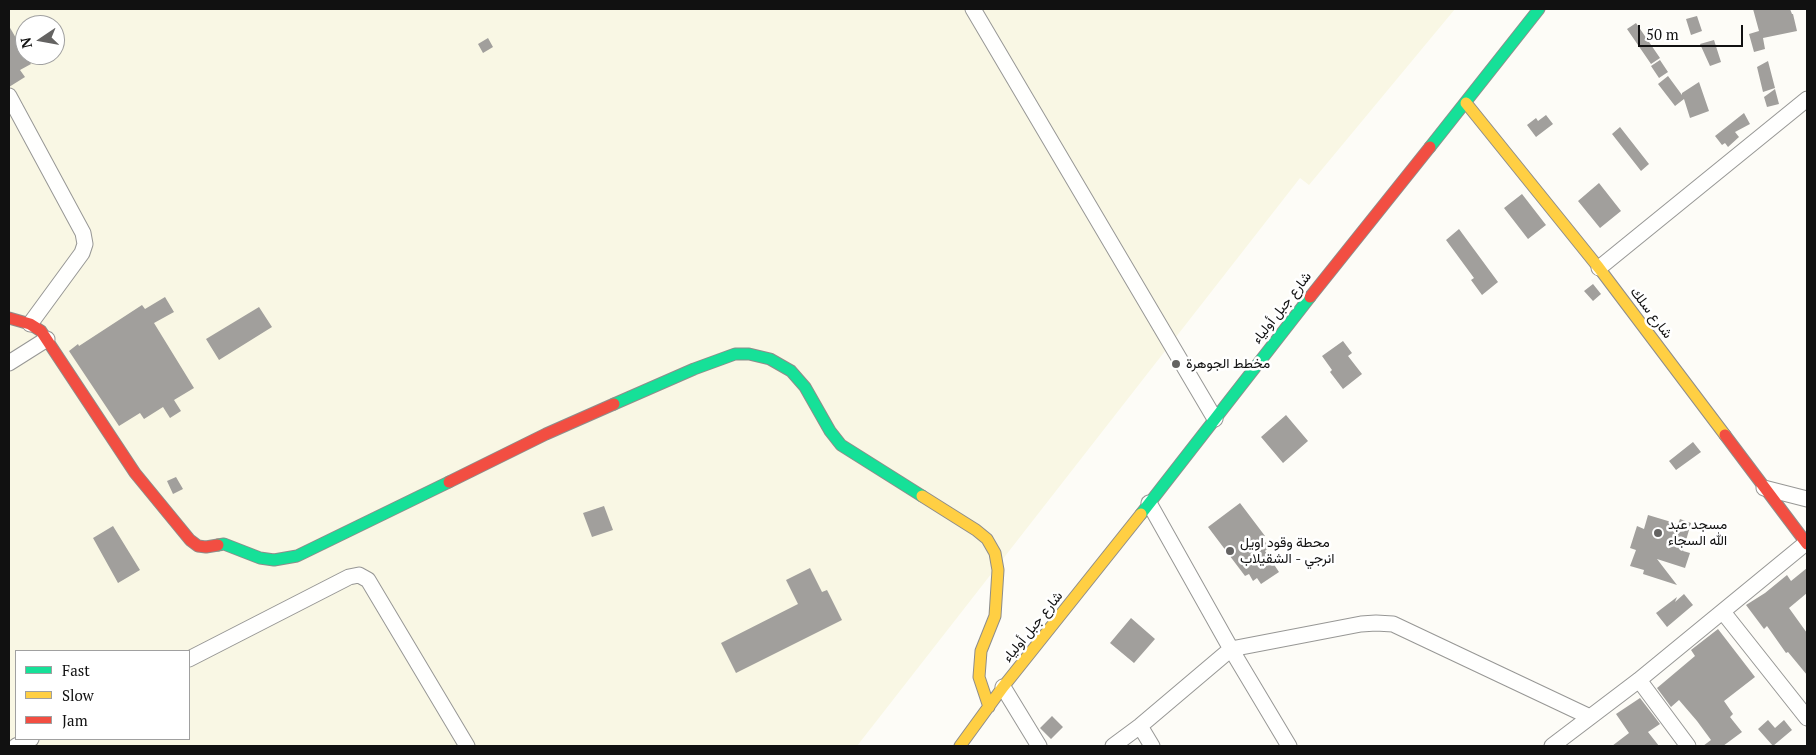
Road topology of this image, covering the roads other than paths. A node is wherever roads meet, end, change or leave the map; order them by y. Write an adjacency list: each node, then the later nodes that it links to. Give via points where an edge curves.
1 (973, 9): 11 (street)
2 (1539, 9): 5 (main road, شارع جبل أولياء)
3 (9, 96): 8 (street, via 83,234 85,244 82,253)
4 (1807, 99): 6 (street)
5 (1466, 103): 6 (main road, شارع سلك); 11 (main road, شارع جبل أولياء)
6 (1598, 268): 12 (main road, شارع سلك)
7 (9, 318): 8 (main road)
8 (30, 324): 9 (main road)
9 (47, 339): 10 (street); 21 (main road, via 135,473 190,540 206,547 224,544 274,560 297,556 546,434 694,369 735,354 770,358 791,371 805,387 841,445 987,539 995,553 998,570 994,616 981,651 979,677)
10 (9, 363)
11 (1215, 418): 14 (main road, شارع جبل أولياء)
12 (1764, 488): 13 (street); 15 (main road, شارع سلك)
13 (1807, 499)
14 (1149, 503): 17 (street); 20 (main road, شارع جبل أولياء)
15 (1807, 543): 16 (street)
16 (1723, 612): 19 (street); 23 (street)
17 (1231, 649): 22 (street, via 1361,624 1393,624); 24 (street); 32 (street)
18 (190, 658): 27 (street, via 349,577 359,575 368,580)
19 (1639, 680): 22 (street); 34 (street)
20 (1003, 687): 21 (main road, شارع جبل أولياء); 29 (street)
21 (989, 707): 28 (main road, شارع جبل أولياء)
22 (1590, 717): 33 (street)
23 (1807, 718)
24 (1140, 726): 30 (street); 31 (street)
25 (29, 740): 26 (street)
26 (16, 746)
27 (467, 746)
28 (960, 746)
29 (1039, 746)
30 (1113, 746)
31 (1152, 746)
32 (1289, 746)
33 (1552, 746)
34 (1688, 746)

